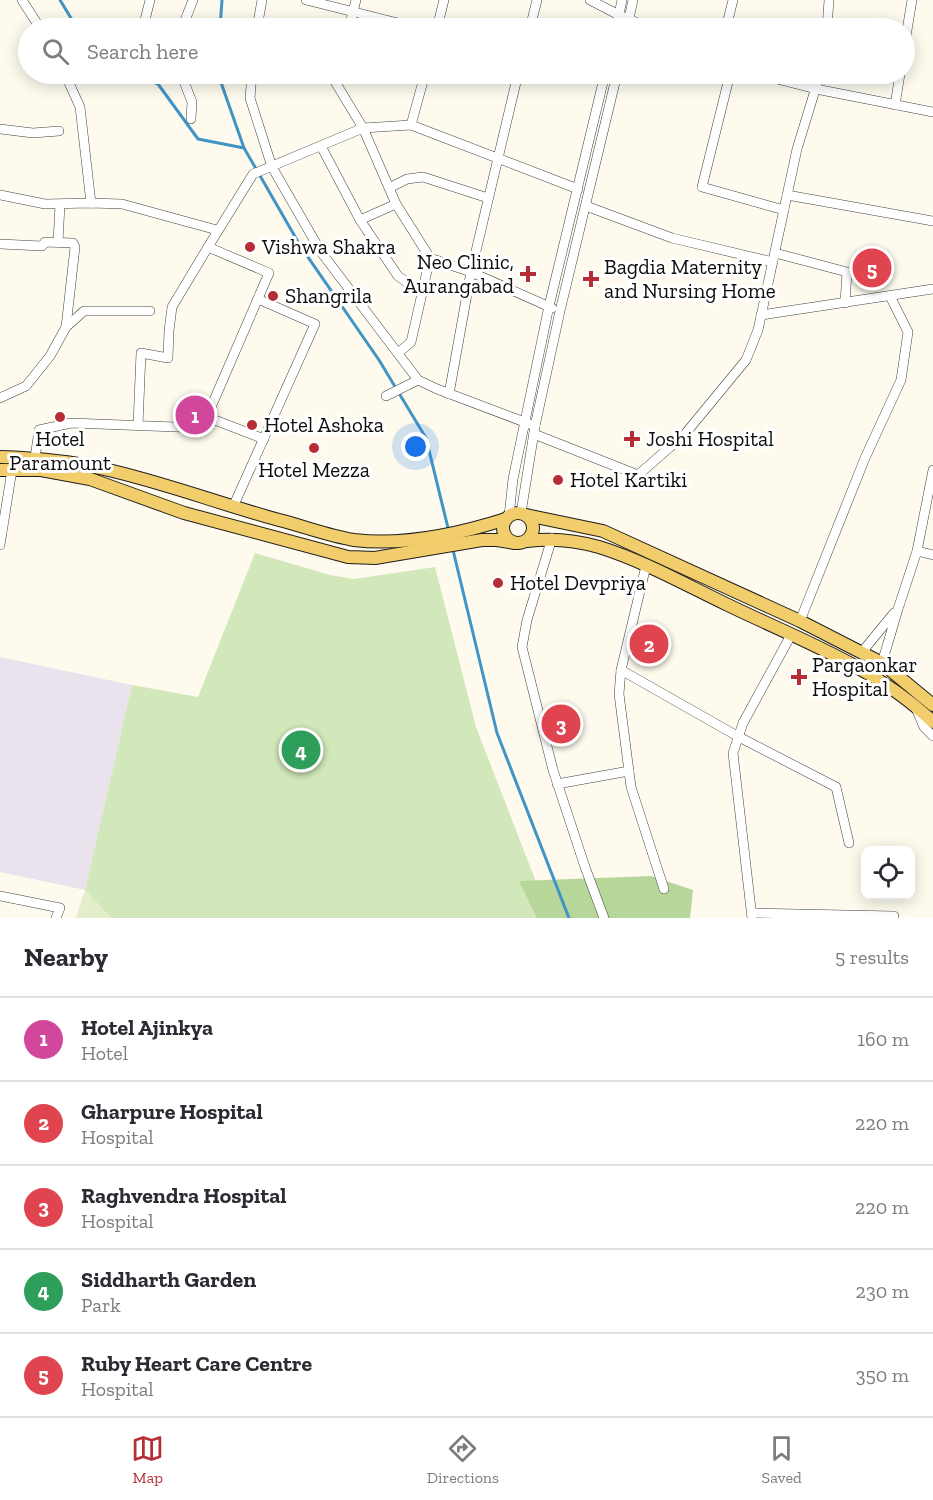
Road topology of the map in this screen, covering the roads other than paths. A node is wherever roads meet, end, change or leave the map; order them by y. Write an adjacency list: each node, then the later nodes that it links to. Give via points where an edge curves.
1 (22, 0): 17 (street)
2 (150, 0): 18 (street)
3 (193, 0): 19 (street)
4 (262, 0): 20 (street)
5 (306, 0): 15 (street)
6 (356, 0): 15 (street)
7 (444, 0): 23 (street)
8 (537, 0): 24 (street)
9 (590, 0): 16 (street)
10 (622, 0): 16 (street)
11 (633, 0): 27 (street)
12 (733, 0): 28 (street)
13 (829, 0): 29 (street)
14 (912, 0): 30 (street)
15 (353, 12): 21 (street); 22 (street)
16 (619, 15): 25 (street); 26 (street)
17 (34, 18)
18 (146, 18)
19 (186, 18)
20 (259, 18)
21 (352, 18)
22 (377, 18)
23 (440, 18)
24 (532, 18)
25 (618, 18)
26 (622, 18)
27 (629, 18)
28 (728, 18)
29 (828, 18)
30 (909, 18)
31 (70, 84): 59 (street, via 80,107)
32 (185, 84): 46 (street, via 192,102)
33 (251, 84): 53 (street, via 250,98)
34 (336, 84): 49 (street)
35 (422, 84): 47 (street)
36 (516, 84): 52 (street)
37 (603, 84): 55 (street)
38 (615, 84): 62 (street)
39 (728, 84): 63 (street, via 702,187)
40 (797, 84): 43 (street)
41 (817, 84): 43 (street)
42 (898, 84): 44 (street)
43 (816, 89): 44 (street); 57 (street)
44 (895, 105): 45 (street)
45 (933, 112)
46 (191, 119)
47 (411, 125): 49 (street); 52 (street)
48 (0, 129): 50 (street)
49 (363, 129): 51 (street); 54 (street)
50 (59, 131)
51 (321, 146): 53 (street); 64 (street)
52 (498, 157): 55 (street); 58 (street)
53 (272, 167): 66 (street, via 253,174); 83 (street, via 321,252)
54 (389, 188): 58 (street, via 407,179 423,177); 60 (street)
55 (578, 189): 78 (street)
56 (0, 195): 61 (street)
57 (787, 195): 63 (street); 65 (street)
58 (488, 198): 72 (street)
59 (91, 202): 61 (street); 66 (street, via 122,204)
60 (396, 204): 64 (street); 70 (street)
61 (60, 205): 67 (street)
62 (586, 206): 71 (street, via 672,238); 80 (street)
63 (784, 210): 71 (street)
64 (360, 220): 74 (street, via 398,276)
65 (933, 221)
66 (218, 230): 69 (street)
67 (58, 242): 68 (street, via 45,242 42,246); 82 (street, via 73,243 75,247)
68 (0, 244)
69 (208, 247): 76 (street, via 268,273); 89 (street, via 172,307 168,358 141,353)
70 (430, 258): 72 (street); 74 (street)
71 (774, 258): 77 (street, via 847,272); 81 (street)
72 (471, 273): 78 (street); 85 (street)
73 (933, 289): 75 (street)
74 (422, 293): 83 (street, via 411,342)
75 (890, 296): 77 (street); 106 (street, via 908,332 901,380 865,458)
76 (258, 299): 88 (street); 91 (street, via 315,324)
77 (845, 303): 81 (street)
78 (549, 306): 80 (street); 90 (street)
79 (150, 311): 82 (street, via 84,311)
80 (560, 311): 90 (street)
81 (761, 315): 90 (street, via 746,360 685,434 638,475)
82 (66, 327): 87 (street, via 50,356 26,386)
83 (398, 352): 84 (street)
84 (418, 380): 85 (street); 86 (street)
85 (449, 394): 90 (street)
86 (386, 396)
87 (0, 398)
88 (207, 417): 89 (street, via 202,428); 91 (street)
89 (138, 425): 93 (street, via 71,423 39,430)
90 (532, 428): 97 (street, via 513,479)
91 (264, 439): 96 (street)
92 (0, 456): 93 (main road)
93 (34, 458): 96 (main road, via 114,471)
94 (6, 470): 100 (main road, via 41,470 90,479 184,513 348,556 375,558); 101 (street)
95 (933, 470): 102 (street)
96 (233, 507): 100 (main road, via 352,539)
97 (516, 516): 99 (main road, via 504,523 504,533); 99 (main road, via 533,523 534,528 531,537); 100 (main road); 106 (main road, via 603,531)
98 (552, 538): 99 (main road); 104 (main road, via 598,547); 116 (street, via 522,647)
99 (521, 542): 100 (main road)
100 (434, 543)
101 (0, 545)
102 (917, 551): 103 (street); 105 (street)
103 (933, 555)
104 (646, 566): 107 (main road); 110 (street)
105 (898, 609): 108 (street); 109 (street)
106 (800, 621): 108 (main road)
107 (790, 635): 111 (main road); 114 (street)
108 (862, 652): 109 (main road)
109 (882, 663): 111 (main road)
110 (621, 670): 114 (street); 115 (street, via 619,694)
111 (926, 701): 112 (main road); 113 (street, via 924,727)
112 (933, 722)
113 (933, 736)
114 (739, 737): 117 (street, via 836,788); 120 (street, via 733,753)
115 (629, 771): 116 (street); 118 (street)
116 (558, 784): 123 (street)
117 (849, 843)
118 (664, 889)
119 (0, 896): 122 (street, via 60,908)
120 (752, 916): 121 (street)
121 (894, 916)
122 (56, 918)
123 (604, 918)

